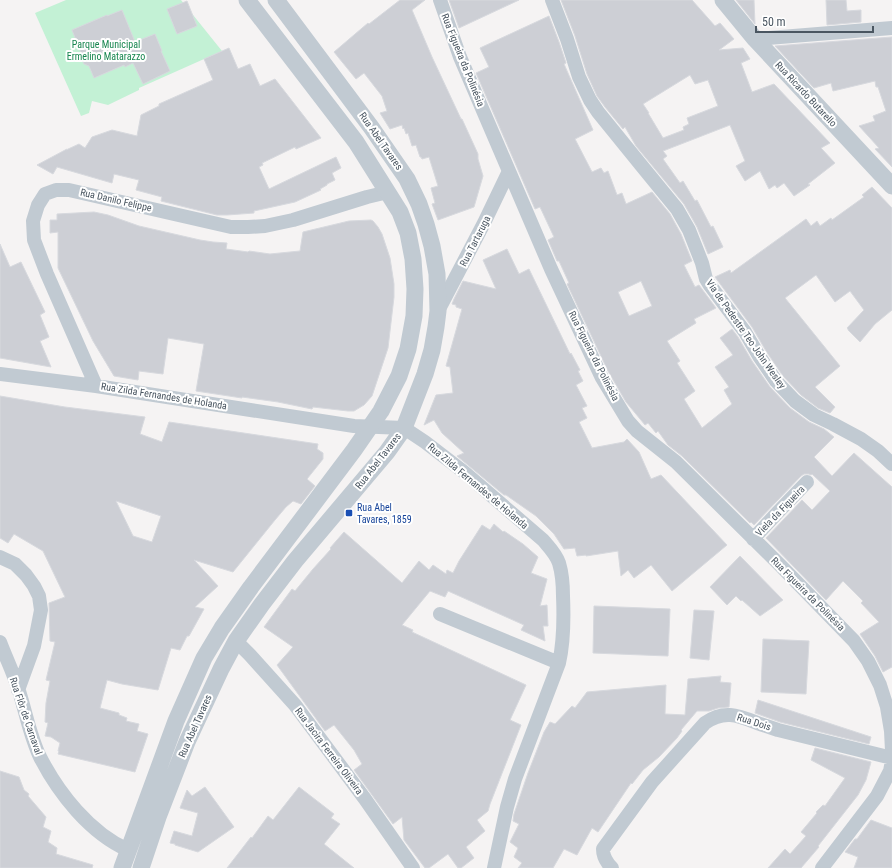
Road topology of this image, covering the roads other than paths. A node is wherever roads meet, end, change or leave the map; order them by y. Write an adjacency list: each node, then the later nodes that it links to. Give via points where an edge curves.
1 (247, 0): 10 (street, Rua Abel Tavares, via 356,142)
2 (276, 0): 11 (street, Rua Abel Tavares, via 407,178 419,204 432,246 437,274)
3 (440, 0): 8 (street, Rua Figueira da Polinésia, via 460,57)
4 (552, 0): 16 (street, Via de Pedestre Teo John Wesley, via 579,77 590,100 677,209 689,230 706,279 745,332 776,381 795,401 814,415 861,439)
5 (723, 0): 7 (street, Rua Ricardo Butarello)
6 (892, 28): 7 (street)
7 (755, 39): 9 (street, Rua Ricardo Butarello)
8 (510, 171): 11 (street, Rua Tartaruga); 18 (street, Rua Figueira da Polinésia, via 551,269 602,378 628,420 637,431 676,462)
9 (892, 186)
10 (388, 192): 13 (street, Rua Danilo Felippe, via 293,220 248,227 232,227 69,190 56,190 45,194 38,205 34,221 34,240); 14 (street, Rua Abel Tavares, via 400,212 408,233 415,289 414,316 408,349 399,376 382,411)
11 (438, 311): 15 (street, Rua Abel Tavares, via 426,374)
12 (0, 374): 13 (street, Rua Zilda Fernandes de Holanda)
13 (96, 386): 14 (street, Rua Zilda Fernandes de Holanda, via 354,426)
14 (371, 426): 15 (street, Rua Zilda Fernandes de Holanda); 27 (street, Rua Abel Tavares, via 251,587 204,658 176,721)
15 (404, 428): 21 (street, Rua Abel Tavares, via 387,452 295,561); 23 (street, Rua Zilda Fernandes de Holanda, via 464,472 553,551 559,562 563,595 564,634)
16 (892, 464)
17 (807, 482): 18 (street, Viela da Figueira)
18 (753, 539): 25 (street, Rua Figueira da Polinésia, via 854,641 868,661 887,707)
19 (0, 557): 24 (street, via 15,564 26,574 39,596 41,610 34,646)
20 (440, 614): 23 (street)
21 (236, 641): 29 (street, Rua Abel Tavares, via 187,742); 30 (street, Rua Jacira Ferreira Oliveira, via 295,706)
22 (0, 642): 24 (street, Rua Flôr de Carnaval)
23 (558, 663): 31 (street, Rua Zilda Fernandes de Holanda, via 515,779)
24 (18, 690): 27 (street, Rua Flôr de Carnaval, via 40,756 59,789 98,831 116,845)
25 (892, 751)
26 (892, 760): 32 (street, Rua Dois, via 784,731 737,715 716,716 705,723 652,782 603,849 605,860); 33 (street, via 890,771 877,796)
27 (128, 850): 28 (street, Rua Abel Tavares)
28 (122, 868)
29 (141, 868)
30 (413, 868)
31 (494, 868)
32 (612, 868)
33 (822, 868)

